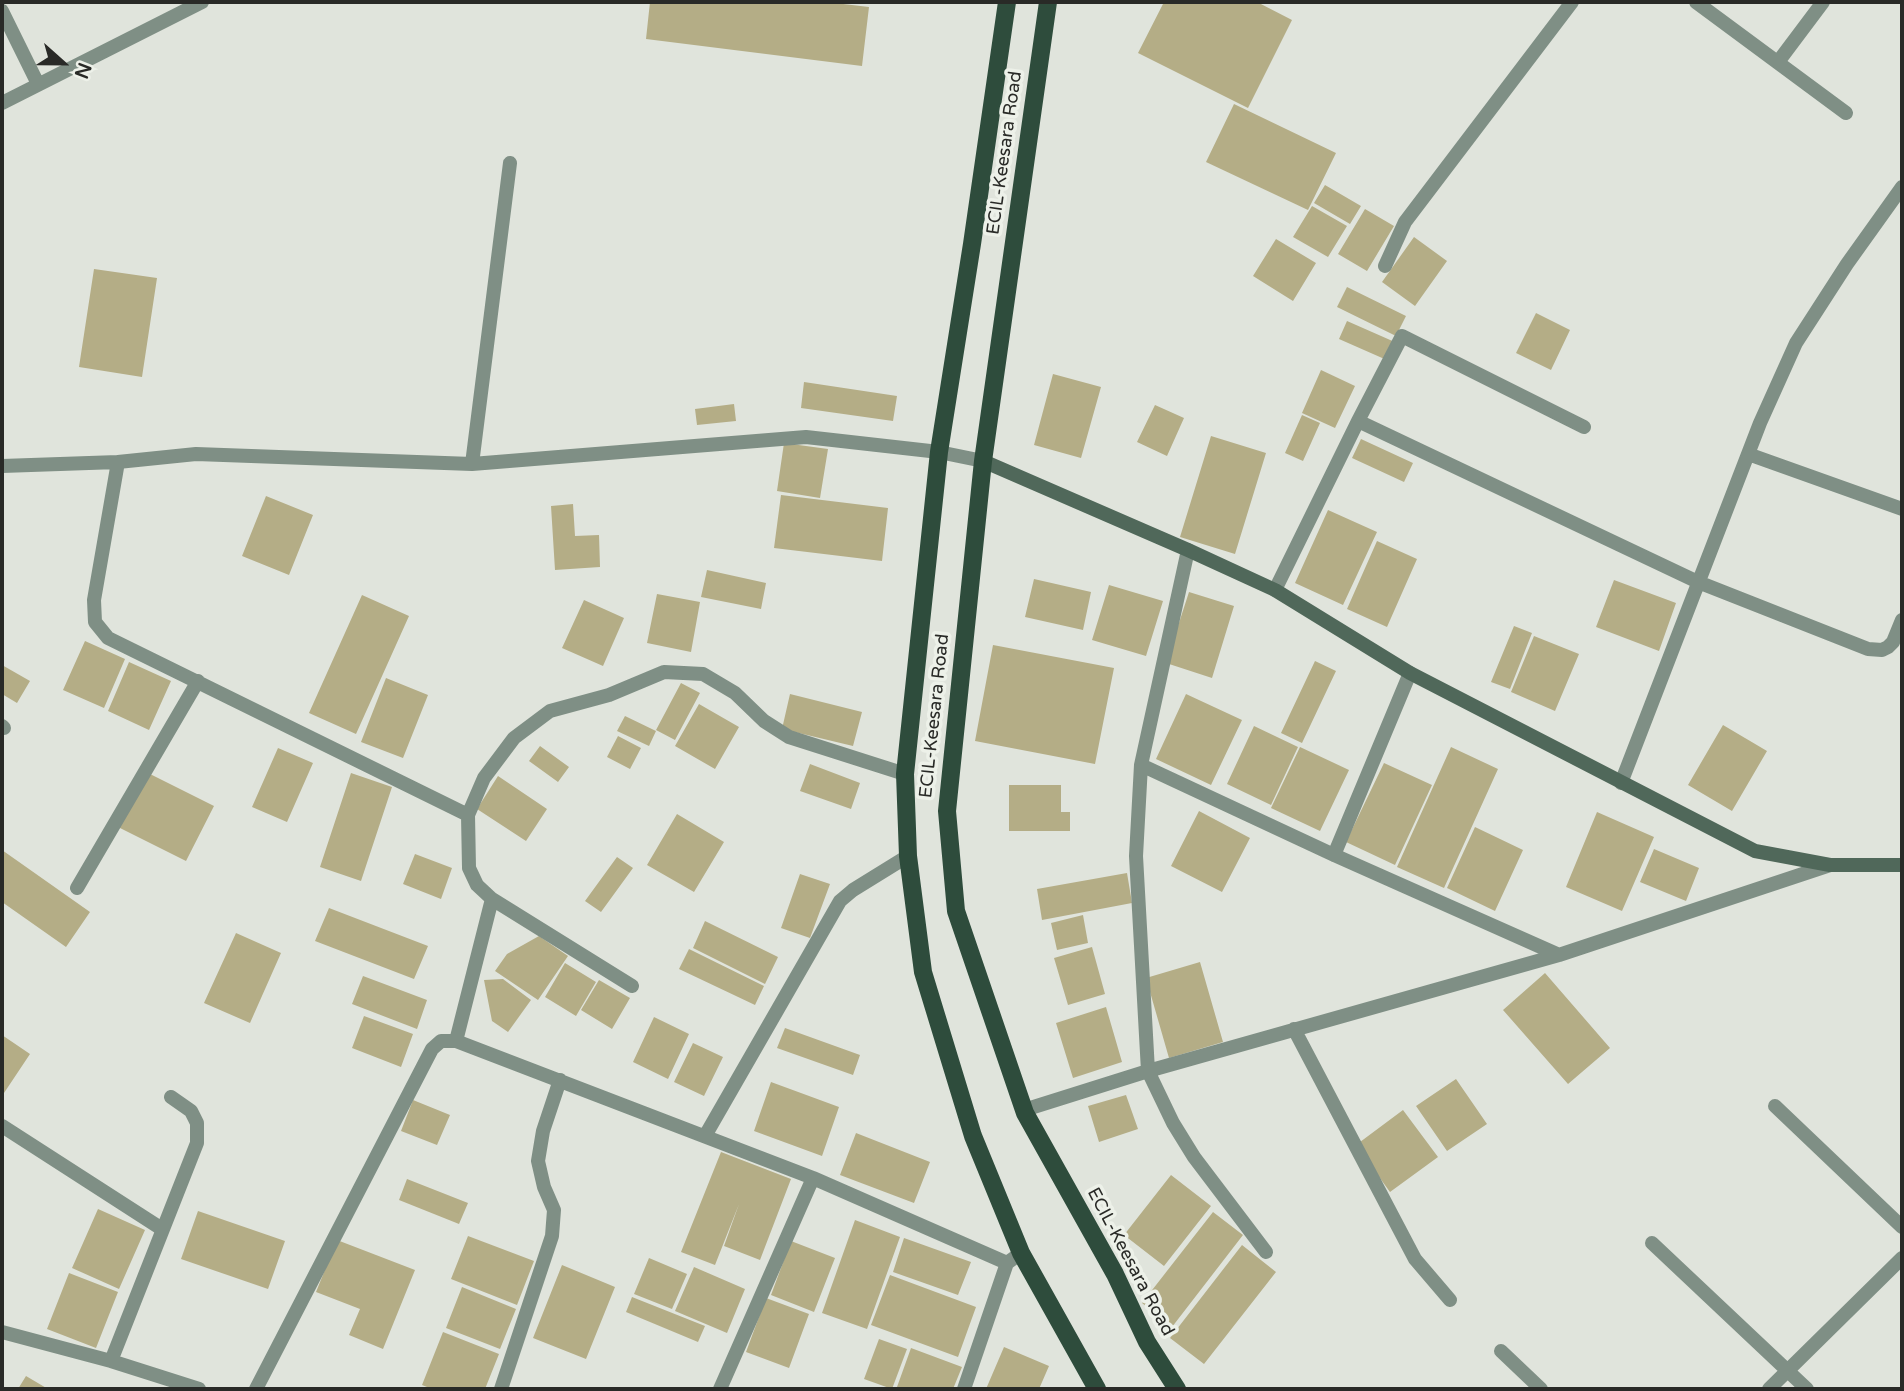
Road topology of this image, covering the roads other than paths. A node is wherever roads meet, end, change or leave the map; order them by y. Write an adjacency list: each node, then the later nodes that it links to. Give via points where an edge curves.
1 (202, 2): 9 (street)
2 (1007, 2): 17 (main road, ECIL-Keesara Road)
3 (1048, 2): 19 (main road, ECIL-Keesara Road)
4 (1572, 2): 14 (street, via 1405,222)
5 (1696, 2): 8 (street)
6 (1823, 2): 8 (street)
7 (2, 11): 9 (street)
8 (1778, 62): 11 (street)
9 (38, 85): 10 (street)
10 (2, 103)
11 (1846, 113)
12 (510, 163): 21 (street)
13 (1902, 187): 18 (street, via 1796,343)
14 (1385, 266)
15 (1358, 421): 16 (street, via 1402,336); 25 (street); 26 (street)
16 (1584, 426)
17 (939, 452): 19 (street); 21 (street, via 806,437); 31 (main road, ECIL-Keesara Road)
18 (1748, 454): 23 (street); 25 (street)
19 (983, 461): 24 (street); 48 (main road, ECIL-Keesara Road, via 947,811 956,911)
20 (118, 462): 21 (street, via 196,453); 22 (street); 29 (street, via 94,600 95,622 108,638)
21 (472, 464)
22 (2, 466)
23 (1902, 509)
24 (1188, 550): 26 (street); 30 (street)
25 (1698, 582): 27 (street, via 1875,650 1893,642); 32 (street)
26 (1275, 590): 28 (street)
27 (1902, 620)
28 (1410, 673): 32 (street); 34 (street)
29 (198, 681): 33 (street); 38 (street)
30 (1141, 765): 34 (street); 44 (street, via 1136,856)
31 (905, 774): 33 (street, via 789,737 764,722 735,693 703,674 664,672 609,695 551,711 532,724 514,738 484,778); 35 (main road, ECIL-Keesara Road)
32 (1621, 783): 36 (street, via 1755,851)
33 (468, 816): 39 (street, via 469,868 477,885)
34 (1334, 855): 40 (street)
35 (908, 856): 50 (street, via 841,901); 56 (main road, ECIL-Keesara Road, via 923,972)
36 (1830, 865): 37 (street); 40 (street)
37 (1902, 865)
38 (77, 888)
39 (492, 899): 41 (street); 43 (street)
40 (1559, 955): 42 (street)
41 (632, 986)
42 (1294, 1029): 44 (street); 58 (street, via 1415,1259)
43 (456, 1041): 45 (street); 64 (street, via 441,1041 432,1049)
44 (1148, 1071): 48 (street); 55 (street, via 1194,1157)
45 (560, 1080): 50 (street); 65 (street, via 542,1131 538,1161 554,1210 552,1236)
46 (171, 1097): 53 (street, via 191,1111 197,1123 197,1143)
47 (1776, 1106): 52 (street)
48 (1024, 1110): 69 (main road, ECIL-Keesara Road, via 1115,1274 1147,1342)
49 (2, 1126): 53 (street)
50 (705, 1136): 51 (street)
51 (813, 1178): 56 (street); 66 (street)
52 (1902, 1227)
53 (162, 1229): 61 (street)
54 (1652, 1242): 62 (street)
55 (1266, 1252)
56 (1014, 1258): 67 (street); 68 (main road, ECIL-Keesara Road)
57 (1902, 1258): 62 (street)
58 (1450, 1300)
59 (2, 1332): 61 (street)
60 (1501, 1350): 70 (street)
61 (111, 1361): 63 (street)
62 (1788, 1371): 71 (street); 72 (street)
63 (192, 1388)
64 (256, 1389)
65 (501, 1389)
66 (720, 1389)
67 (964, 1389)
68 (1097, 1389)
69 (1177, 1389)
70 (1541, 1389)
71 (1769, 1389)
72 (1807, 1389)

